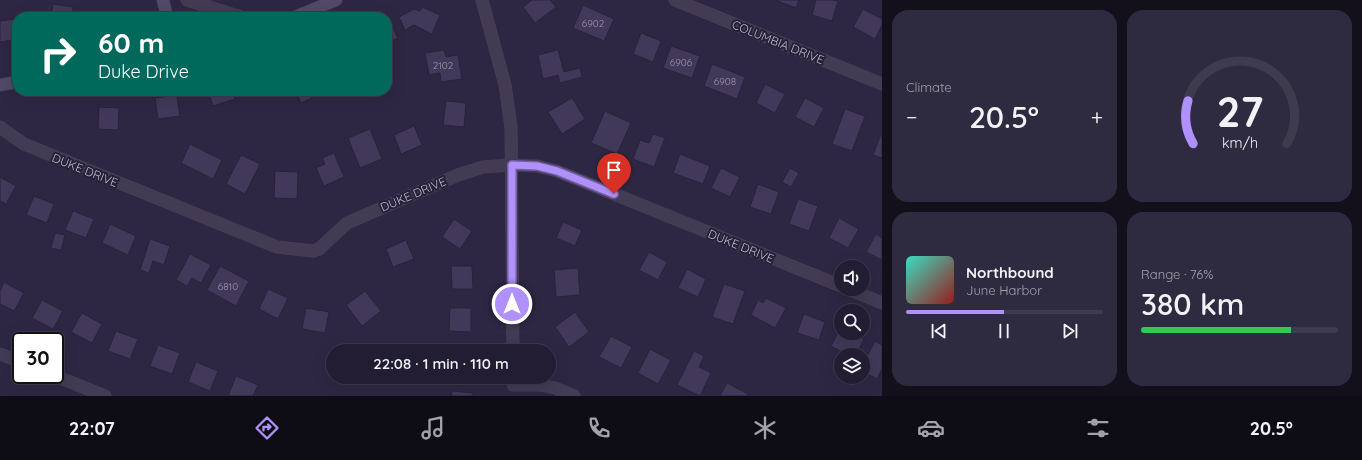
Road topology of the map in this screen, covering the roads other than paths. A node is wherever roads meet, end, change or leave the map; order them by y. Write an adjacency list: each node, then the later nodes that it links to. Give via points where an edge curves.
1 (163, 0): 6 (street)
2 (187, 0): 7 (street)
3 (336, 0): 8 (street)
4 (482, 0): 13 (street, via 505,85)
5 (675, 0): 10 (street, COLUMBIA DRIVE)
6 (167, 12)
7 (225, 12)
8 (307, 12)
9 (12, 83): 11 (street)
10 (882, 84)
11 (0, 85)
12 (0, 128): 13 (street, DUKE DRIVE, via 24,144 277,247 313,251 319,249 347,223 458,175 483,167)
13 (512, 165): 14 (street, DUKE DRIVE, via 537,166 557,171); 17 (street)
14 (834, 283)
15 (865, 296): 16 (street)
16 (882, 303)
17 (513, 344)
18 (0, 354): 19 (street)
19 (12, 359)
20 (64, 379): 22 (street)
21 (513, 386): 23 (street, via 540,385)
22 (105, 396)
23 (574, 396)

